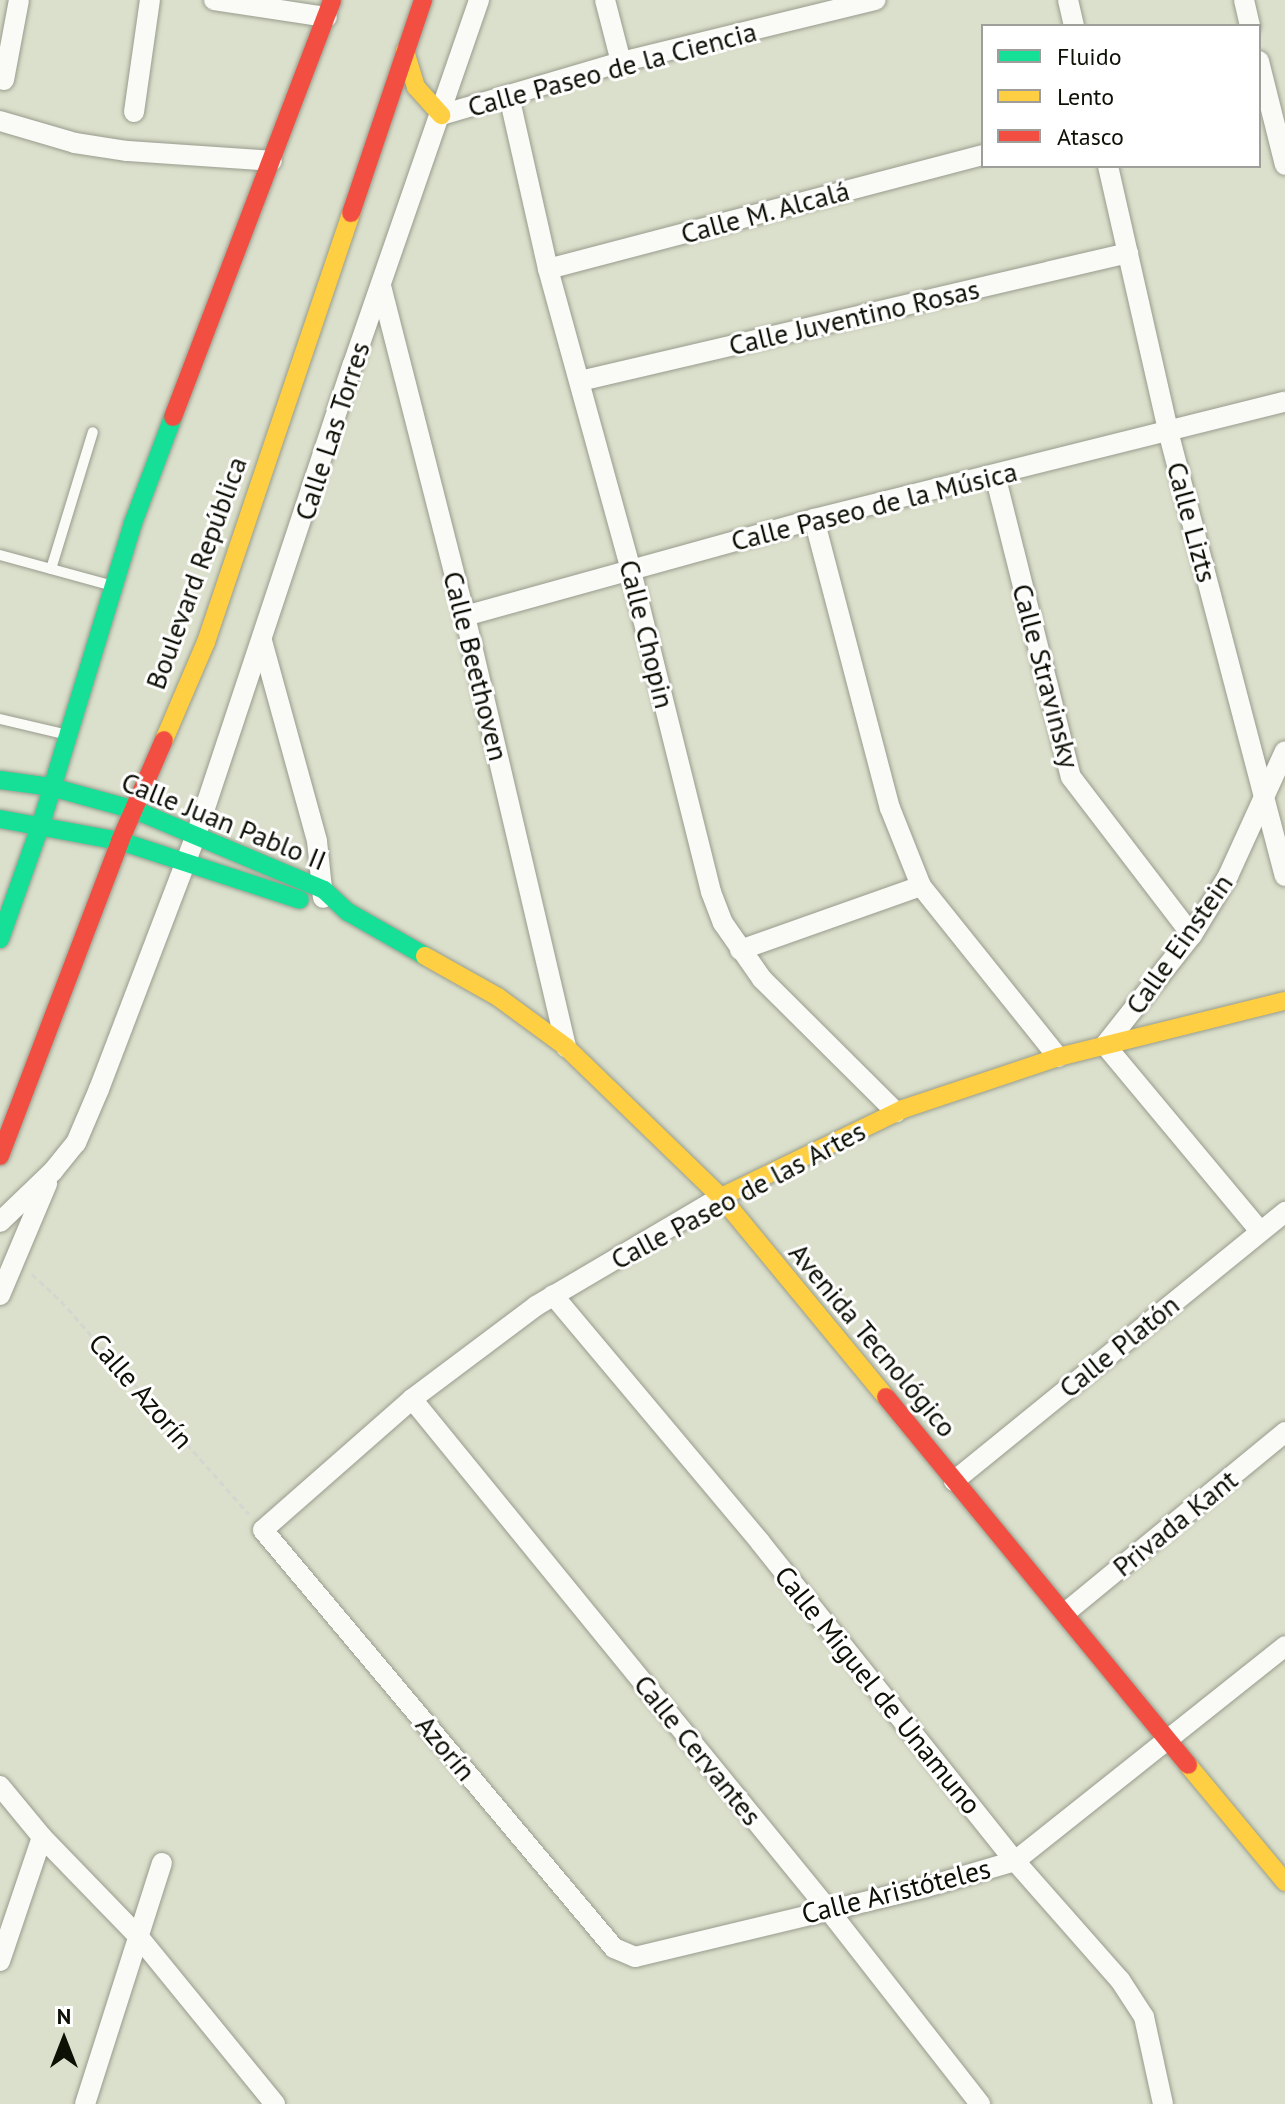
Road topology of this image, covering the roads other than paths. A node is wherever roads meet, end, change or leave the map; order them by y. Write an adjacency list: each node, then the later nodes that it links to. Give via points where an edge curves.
1 (19, 0): 18 (street)
2 (150, 0): 20 (street)
3 (214, 0): 11 (street)
4 (423, 0): 15 (main road, Boulevard República)
5 (479, 0): 21 (street, Calle Las Torres)
6 (605, 0): 16 (street)
7 (793, 0): 12 (street)
8 (876, 0): 12 (street, Calle Paseo de la Ciencia)
9 (1068, 0): 13 (street)
10 (1244, 0): 14 (street)
11 (330, 8): 25 (main road)
12 (799, 20): 16 (street, Calle Paseo de la Ciencia)
13 (1074, 24)
14 (1250, 24)
15 (405, 51): 21 (main road, via 416,87); 23 (main road, Boulevard República)
16 (621, 62): 19 (street, Calle Paseo de la Ciencia)
17 (1261, 69): 26 (street)
18 (4, 80)
19 (509, 96): 21 (street, Calle Paseo de la Ciencia); 29 (street, Calle Chopin)
20 (134, 112)
21 (441, 115): 23 (main road, via 409,115); 30 (street, Calle Las Torres)
22 (0, 121): 25 (street, via 75,143 127,151)
23 (378, 133): 49 (main road, Boulevard República, via 206,642)
24 (981, 156): 29 (street, Calle M. Alcalá)
25 (272, 161): 40 (main road)
26 (1285, 165)
27 (1108, 168): 28 (street, Calle Lizts)
28 (1128, 253): 31 (street, Calle Juventino Rosas); 33 (street, Calle Lizts)
29 (548, 269): 31 (street, Calle Chopin)
30 (381, 286): 41 (street, Calle Beethoven); 42 (street, Calle Las Torres)
31 (580, 381): 39 (street, Calle Chopin)
32 (1285, 402): 33 (street, Calle Paseo de la Música)
33 (1168, 431): 35 (street, Calle Paseo de la Música); 48 (street, Calle Lizts)
34 (93, 432): 38 (lane)
35 (995, 475): 36 (street, Calle Paseo de la Música); 59 (street, Calle Stravinsky, via 1071,777)
36 (814, 519): 39 (street, Calle Paseo de la Música); 56 (street, via 890,808)
37 (0, 555): 38 (lane)
38 (51, 569): 40 (lane)
39 (631, 571): 41 (street, Calle Paseo de la Música); 61 (street, Calle Chopin, via 711,892)
40 (113, 586): 44 (main road)
41 (465, 616): 64 (street, Calle Beethoven)
42 (262, 641): 52 (street, Calle Las Torres); 57 (street, via 317,841)
43 (0, 719): 44 (lane)
44 (68, 734): 47 (main road)
45 (1285, 751): 48 (street, Calle Einstein)
46 (0, 780): 47 (main road, Calle Juan Pablo II)
47 (51, 787): 49 (main road, Calle Juan Pablo II); 51 (main road)
48 (1265, 799): 55 (street, Calle Lizts); 59 (street, Calle Einstein)
49 (135, 810): 52 (main road, Calle Juan Pablo II); 53 (main road, Boulevard República)
50 (0, 819): 51 (main road, Calle Juan Pablo II)
51 (41, 824): 53 (main road, Calle Juan Pablo II); 60 (main road, via 16,878)
52 (196, 835): 54 (street, Calle Las Torres); 57 (main road, Calle Juan Pablo II)
53 (120, 841): 54 (main road, Calle Juan Pablo II); 67 (main road, Boulevard República)
54 (187, 862): 57 (main road, Calle Juan Pablo II); 68 (street, Calle Las Torres, via 94,1103 76,1143)
55 (1285, 876)
56 (921, 886): 61 (street); 65 (street)
57 (323, 899): 58 (main road, Calle Juan Pablo II)
58 (348, 912): 64 (main road, Avenida Tecnológico, via 498,997)
59 (1192, 935): 63 (street, Calle Einstein)
60 (0, 939)
61 (740, 950): 66 (street, Calle Chopin, via 762,979)
62 (1285, 1001): 63 (main road, Calle Paseo de las Artes)
63 (1105, 1045): 65 (main road, Calle Paseo de las Artes); 72 (street)
64 (566, 1047): 69 (main road, Avenida Tecnológico)
65 (1058, 1057): 66 (main road, Calle Paseo de las Artes)
66 (896, 1112): 69 (main road, Calle Paseo de las Artes)
67 (0, 1156)
68 (53, 1171): 71 (street); 73 (street)
69 (721, 1197): 74 (street, Calle Paseo de las Artes); 77 (main road, Avenida Tecnológico)
70 (1285, 1212): 72 (street, Calle Platón)
71 (0, 1222)
72 (1260, 1231): 77 (street, Calle Platón)
73 (0, 1295)
74 (553, 1295): 75 (street, Calle Paseo de las Artes); 84 (street, Calle Miguel de Unamuno, via 760,1542)
75 (412, 1399): 78 (street, Calle Paseo de las Artes); 87 (street, Calle Cervantes)
76 (1285, 1432): 79 (street, Privada Kant)
77 (954, 1481): 79 (main road, Avenida Tecnológico)
78 (263, 1530): 89 (street, Azorín, via 604,1939)
79 (1065, 1613): 81 (main road, Avenida Tecnológico)
80 (1285, 1646): 81 (street, Calle Aristóteles)
81 (1166, 1738): 84 (street, Calle Aristóteles); 86 (main road, Avenida Tecnológico)
82 (0, 1786): 83 (street)
83 (42, 1837): 88 (street); 90 (street)
84 (1015, 1861): 87 (street, Calle Aristóteles); 94 (street, Calle Miguel de Unamuno, via 1134,1998 1144,2017)
85 (162, 1863): 88 (street)
86 (1282, 1872)
87 (827, 1908): 89 (street, Calle Aristóteles); 93 (street, Calle Cervantes)
88 (138, 1936): 91 (street); 92 (street)
89 (635, 1957)
90 (0, 1961)
91 (85, 2104)
92 (275, 2104)
93 (980, 2104)
94 (1163, 2104)

